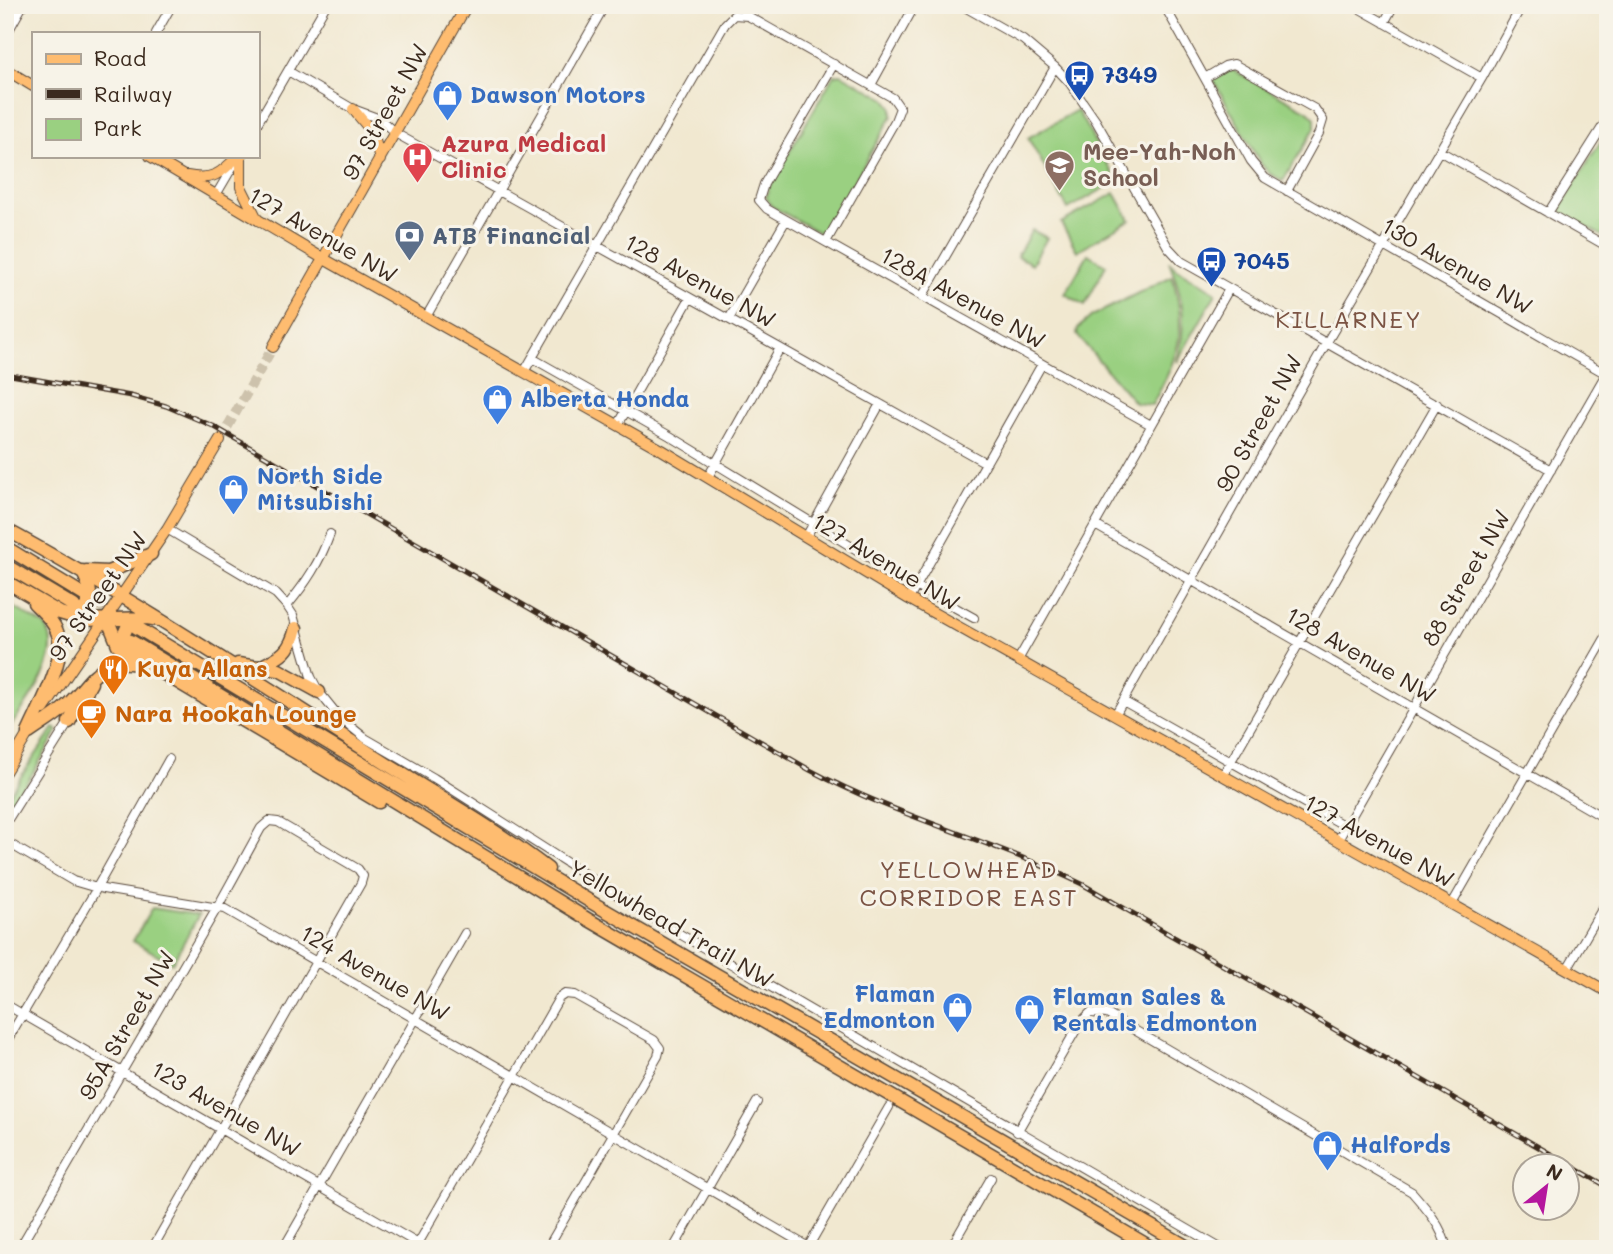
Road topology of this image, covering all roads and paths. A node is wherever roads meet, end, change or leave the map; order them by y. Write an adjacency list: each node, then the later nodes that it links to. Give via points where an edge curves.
1 (23, 5): 14 (street)
2 (173, 5): 13 (street)
3 (326, 5): 18 (street)
4 (467, 5): 26 (main road, 97 Street NW)
5 (605, 5): 34 (street)
6 (915, 5): 22 (street)
7 (961, 5): 16 (street, via 1023,40)
8 (1164, 5): 19 (street, 130 Avenue NW)
9 (1353, 5): 12 (street)
10 (1394, 5): 12 (street)
11 (1522, 5): 20 (street, 90 Street NW)
12 (1384, 23): 20 (street)
13 (157, 32)
14 (5, 37)
15 (834, 64): 22 (street); 39 (street, 128A Avenue NW, via 764,184 760,200); 41 (street, via 748,16 734,15)
16 (1055, 67): 45 (street, via 1096,121 1174,254); 46 (street)
17 (5, 69): 21 (main road)
18 (288, 71): 23 (street, 128 Avenue NW); 25 (street)
19 (1205, 78): 35 (street, 130 Avenue NW, via 1258,171); 35 (street, via 1234,64 1315,109 1323,120)
20 (1482, 78): 27 (street, 90 Street NW)
21 (32, 85)
22 (871, 85): 40 (street, via 893,97 900,108)
23 (354, 108): 26 (street, 128 Avenue NW); 32 (main road, via 373,134)
24 (1608, 118): 37 (street)
25 (259, 121)
26 (396, 131): 32 (main road, 97 Street NW); 34 (street, 128 Avenue NW)
27 (1440, 151): 37 (street); 42 (street, 90 Street NW)
28 (153, 158): 33 (main road, 127 Avenue NW)
29 (237, 158): 33 (main road, via 222,173)
30 (238, 158): 36 (street)
31 (239, 158): 38 (main road, via 241,187)
32 (380, 160): 44 (main road, 97 Street NW)
33 (183, 175): 36 (main road, 127 Avenue NW)
34 (498, 191): 41 (street, 128 Avenue NW); 48 (street)
35 (1287, 191): 42 (street, 130 Avenue NW)
36 (216, 195): 38 (main road, 127 Avenue NW)
37 (1548, 213): 43 (street)
38 (258, 220): 44 (main road, 127 Avenue NW)
39 (786, 220): 40 (street, 128A Avenue NW); 49 (street)
40 (825, 242): 46 (street, 128A Avenue NW)
41 (597, 246): 47 (street, 128 Avenue NW); 53 (street)
42 (1385, 246): 50 (street, 90 Street NW); 56 (street, 130 Avenue NW)
43 (1608, 247)
44 (324, 259): 48 (main road, 127 Avenue NW); 51 (main road, 97 Street NW)
45 (1229, 289): 50 (street); 61 (street)
46 (922, 297): 54 (street, 128A Avenue NW)
47 (690, 298): 49 (street, 128 Avenue NW); 59 (street)
48 (426, 317): 55 (main road, 127 Avenue NW)
49 (729, 319): 52 (street, 128 Avenue NW)
50 (1326, 342): 58 (street); 79 (street, 90 Street NW)
51 (273, 347)
52 (780, 348): 57 (street, 128 Avenue NW); 64 (street)
53 (532, 358): 55 (street); 59 (street, 127 Avenue NW)
54 (1042, 364): 61 (street, 128A Avenue NW); 63 (street)
55 (524, 372): 60 (main road, 127 Avenue NW)
56 (1607, 374): 65 (street, 88 Street NW)
57 (880, 404): 63 (street, 128 Avenue NW); 67 (street)
58 (1437, 404): 65 (street); 94 (street)
59 (626, 411): 60 (street); 64 (street, 127 Avenue NW)
60 (618, 425): 66 (main road, 127 Avenue NW)
61 (1151, 425): 68 (street)
62 (220, 440): 70 (main road, 97 Street NW)
63 (986, 463): 80 (street)
64 (716, 464): 66 (street); 67 (street, 127 Avenue NW)
65 (1551, 470): 103 (street, 88 Street NW)
66 (708, 477): 72 (main road, 127 Avenue NW)
67 (813, 523): 72 (street); 80 (street, 127 Avenue NW)
68 (1095, 525): 79 (street, 128 Avenue NW); 97 (street)
69 (5, 529): 75 (highway)
70 (167, 529): 74 (main road, 97 Street NW); 85 (street, via 276,594)
71 (330, 534): 85 (street, via 317,565)
72 (806, 537): 84 (main road, 127 Avenue NW)
73 (5, 547): 82 (highway)
74 (151, 554): 75 (highway, via 107,572); 83 (main road, 97 Street NW)
75 (67, 563): 77 (highway)
76 (5, 565): 86 (highway)
77 (82, 571): 83 (highway); 86 (highway, via 90,591 88,604 80,612)
78 (5, 580): 81 (highway)
79 (1192, 580): 94 (street, 128 Avenue NW); 102 (street, 90 Street NW)
80 (916, 586): 84 (street); 88 (street, 127 Avenue NW)
81 (24, 593): 86 (highway); 106 (highway, via 52,622 60,638 57,662)
82 (84, 595)
83 (122, 596): 87 (main road, 97 Street NW); 89 (highway)
84 (909, 599): 97 (main road, 127 Avenue NW)
85 (287, 606): 91 (street, Yellowhead Trail NW)
86 (71, 611): 87 (highway, via 83,620)
87 (107, 618): 90 (highway); 95 (highway, via 118,645); 106 (main road, 97 Street NW)
88 (974, 618)
89 (163, 621): 90 (highway); 96 (highway)
90 (137, 623): 95 (highway, via 128,625 124,634); 121 (highway, Yellowhead Trail NW)
91 (296, 628): 98 (highway, via 284,653); 101 (street, Yellowhead Trail NW)
92 (1608, 633): 110 (street)
93 (131, 641): 117 (highway, Yellowhead Trail NW)
94 (1301, 643): 103 (street, 128 Avenue NW); 108 (street)
95 (133, 655): 99 (highway)
96 (223, 659): 98 (highway); 121 (highway, via 514,842)
97 (1018, 660): 104 (main road, 127 Avenue NW)
98 (256, 668): 101 (highway, via 279,670)
99 (156, 669): 100 (highway, via 118,662); 117 (highway, via 303,759)
100 (94, 674): 105 (highway); 106 (highway, via 65,708)
101 (319, 692): 136 (street, Yellowhead Trail NW, via 340,718 365,738 655,920)
102 (1123, 701): 104 (street, 90 Street NW); 108 (street, 127 Avenue NW)
103 (1413, 708): 110 (street, 128 Avenue NW); 114 (street, 88 Street NW)
104 (1115, 715): 111 (main road, 127 Avenue NW)
105 (69, 722): 113 (street)
106 (28, 733): 109 (main road, 97 Street NW)
107 (169, 760): 118 (street)
108 (1230, 762): 111 (street); 114 (street, 127 Avenue NW)
109 (5, 772)
110 (1527, 773): 112 (street, 128 Avenue NW); 120 (street)
111 (1223, 775): 115 (main road, 127 Avenue NW)
112 (1608, 820)
113 (5, 824)
114 (1345, 826): 115 (street, 88 Street NW)
115 (1338, 839): 120 (main road, 127 Avenue NW)
116 (5, 841): 118 (street, 124 Avenue NW, via 74,881)
117 (479, 854): 152 (highway, Yellowhead Trail NW)
118 (98, 889): 122 (street, 124 Avenue NW); 128 (street)
119 (1608, 899): 125 (street)
120 (1452, 904): 125 (main road, 127 Avenue NW)
121 (596, 905): 153 (highway, Yellowhead Trail NW)
122 (218, 908): 124 (street, 124 Avenue NW); 124 (street, 95A Street NW, via 261,828 269,821 278,822 363,876); 131 (street, 95A Street NW)
123 (465, 933): 129 (street)
124 (316, 962): 129 (street, 124 Avenue NW); 135 (street)
125 (1567, 969): 126 (main road, 127 Avenue NW)
126 (1608, 992)
127 (5, 1004): 128 (street, 123 Avenue NW)
128 (23, 1014): 130 (street); 131 (street, 123 Avenue NW)
129 (415, 1019): 132 (street, 124 Avenue NW); 139 (street)
130 (5, 1044)
131 (122, 1071): 135 (street, 123 Avenue NW); 145 (street, 95A Street NW)
132 (514, 1077): 137 (street, 124 Avenue NW); 137 (street, via 565,994 575,995 654,1040 659,1056); 142 (street)
133 (757, 1102): 140 (street)
134 (889, 1107): 143 (street)
135 (220, 1129): 139 (street, 123 Avenue NW); 146 (street)
136 (1017, 1132): 154 (street, Yellowhead Trail NW); 155 (street, via 1080,1023 1090,1013 1107,1014 1412,1192 1444,1235)
137 (613, 1134): 140 (street, 124 Avenue NW); 149 (street)
138 (991, 1178): 151 (street)
139 (319, 1186): 142 (street, 123 Avenue NW); 147 (street)
140 (708, 1188): 143 (street, 124 Avenue NW); 150 (street)
141 (5, 1245): 144 (street)
142 (417, 1246): 148 (street, 123 Avenue NW)
143 (809, 1248)
144 (11, 1249)
145 (19, 1249)
146 (152, 1249)
147 (283, 1249)
148 (427, 1249)
149 (547, 1249)
150 (673, 1249)
151 (950, 1249)
152 (1154, 1249)
153 (1191, 1249)
154 (1222, 1249)
155 (1447, 1249)

